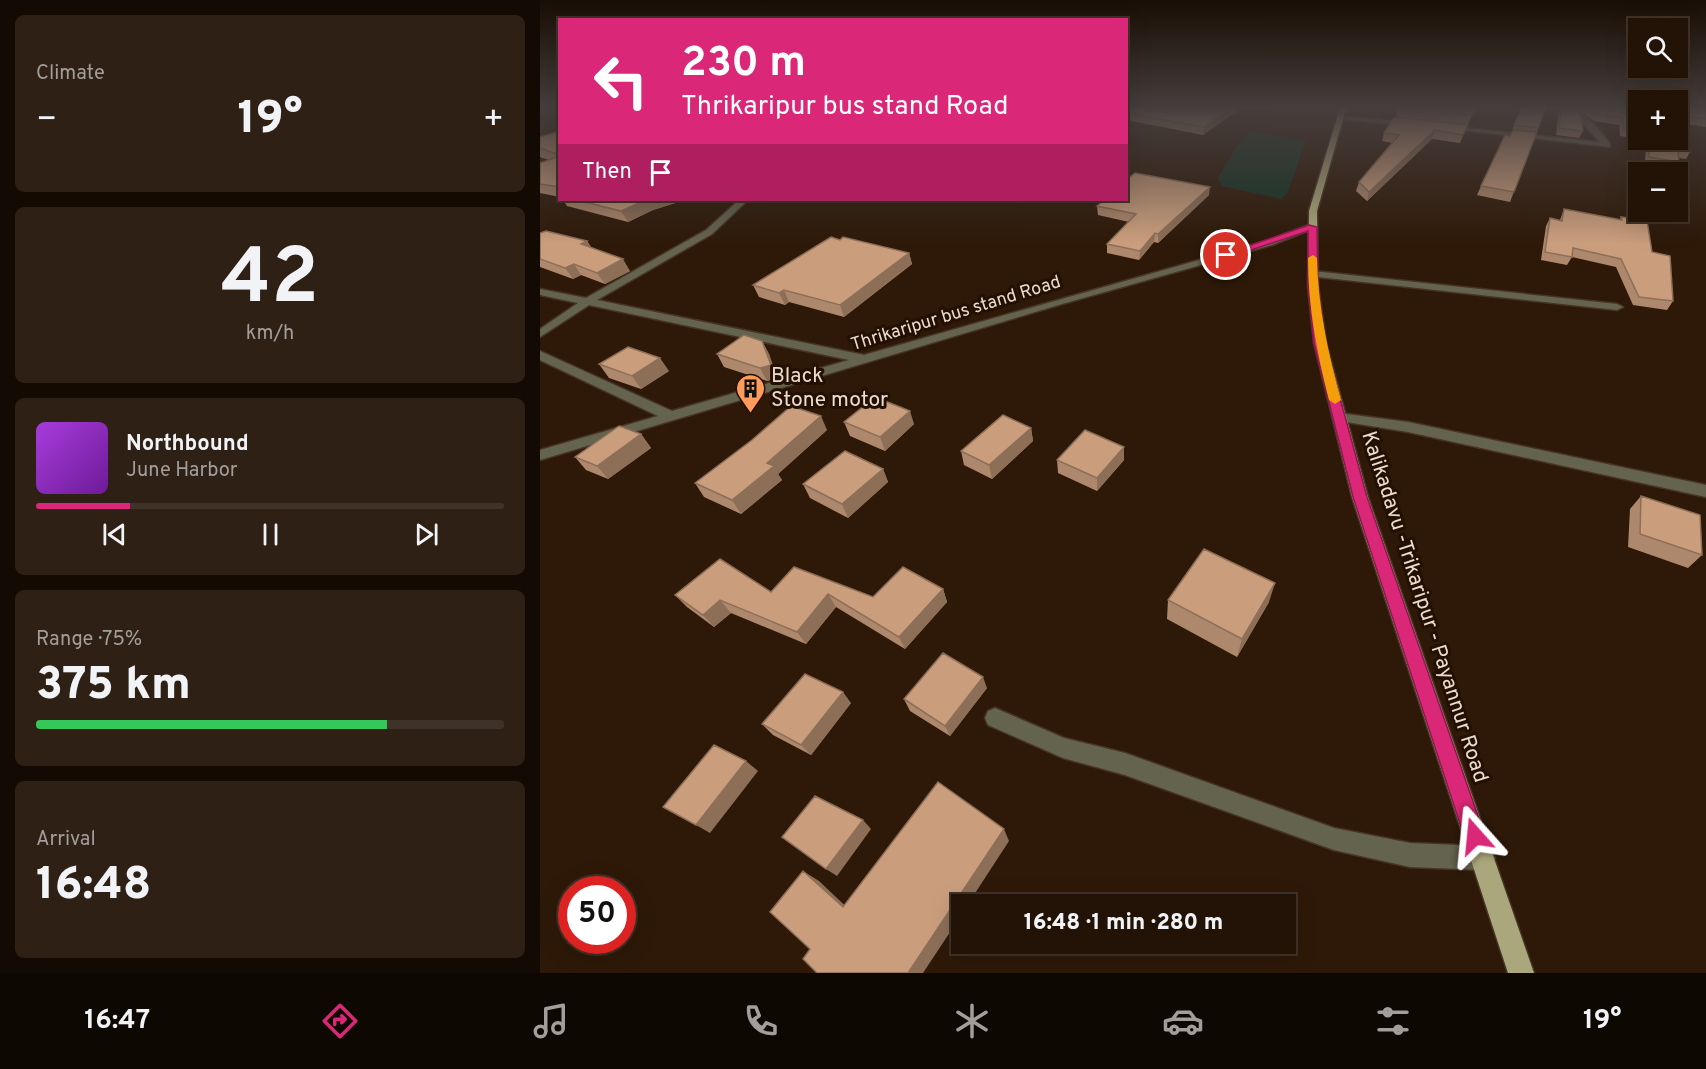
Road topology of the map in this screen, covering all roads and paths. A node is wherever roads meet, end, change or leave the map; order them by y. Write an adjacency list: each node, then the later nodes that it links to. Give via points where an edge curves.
1 (1329, 153): 3 (main road, Kalikadavu -Trikaripur - Payannur Road)
2 (743, 201): 6 (street, via 709,231)
3 (1312, 227): 4 (main road, Kalikadavu -Trikaripur - Payannur Road); 10 (street, Thrikaripur bus stand Road, via 1269,243)
4 (1313, 274): 7 (street); 12 (main road, Kalikadavu -Trikaripur - Payannur Road, via 1320,343)
5 (540, 292): 6 (street)
6 (588, 302): 8 (street); 10 (street)
7 (1617, 307)
8 (540, 334)
9 (540, 355): 11 (street)
10 (867, 359): 11 (street, Thrikaripur bus stand Road)
11 (669, 415): 13 (street, Thrikaripur bus stand Road)
12 (1339, 417): 14 (street, via 1408,427); 16 (main road, Kalikadavu -Trikaripur - Payannur Road, via 1360,497)
13 (540, 455)
14 (1706, 491)
15 (995, 718): 16 (street, via 1063,748 1125,764 1334,839 1410,855)
16 (1482, 858): 17 (main road, Kalikadavu -Trikaripur - Payannur Road)
17 (1521, 973)

